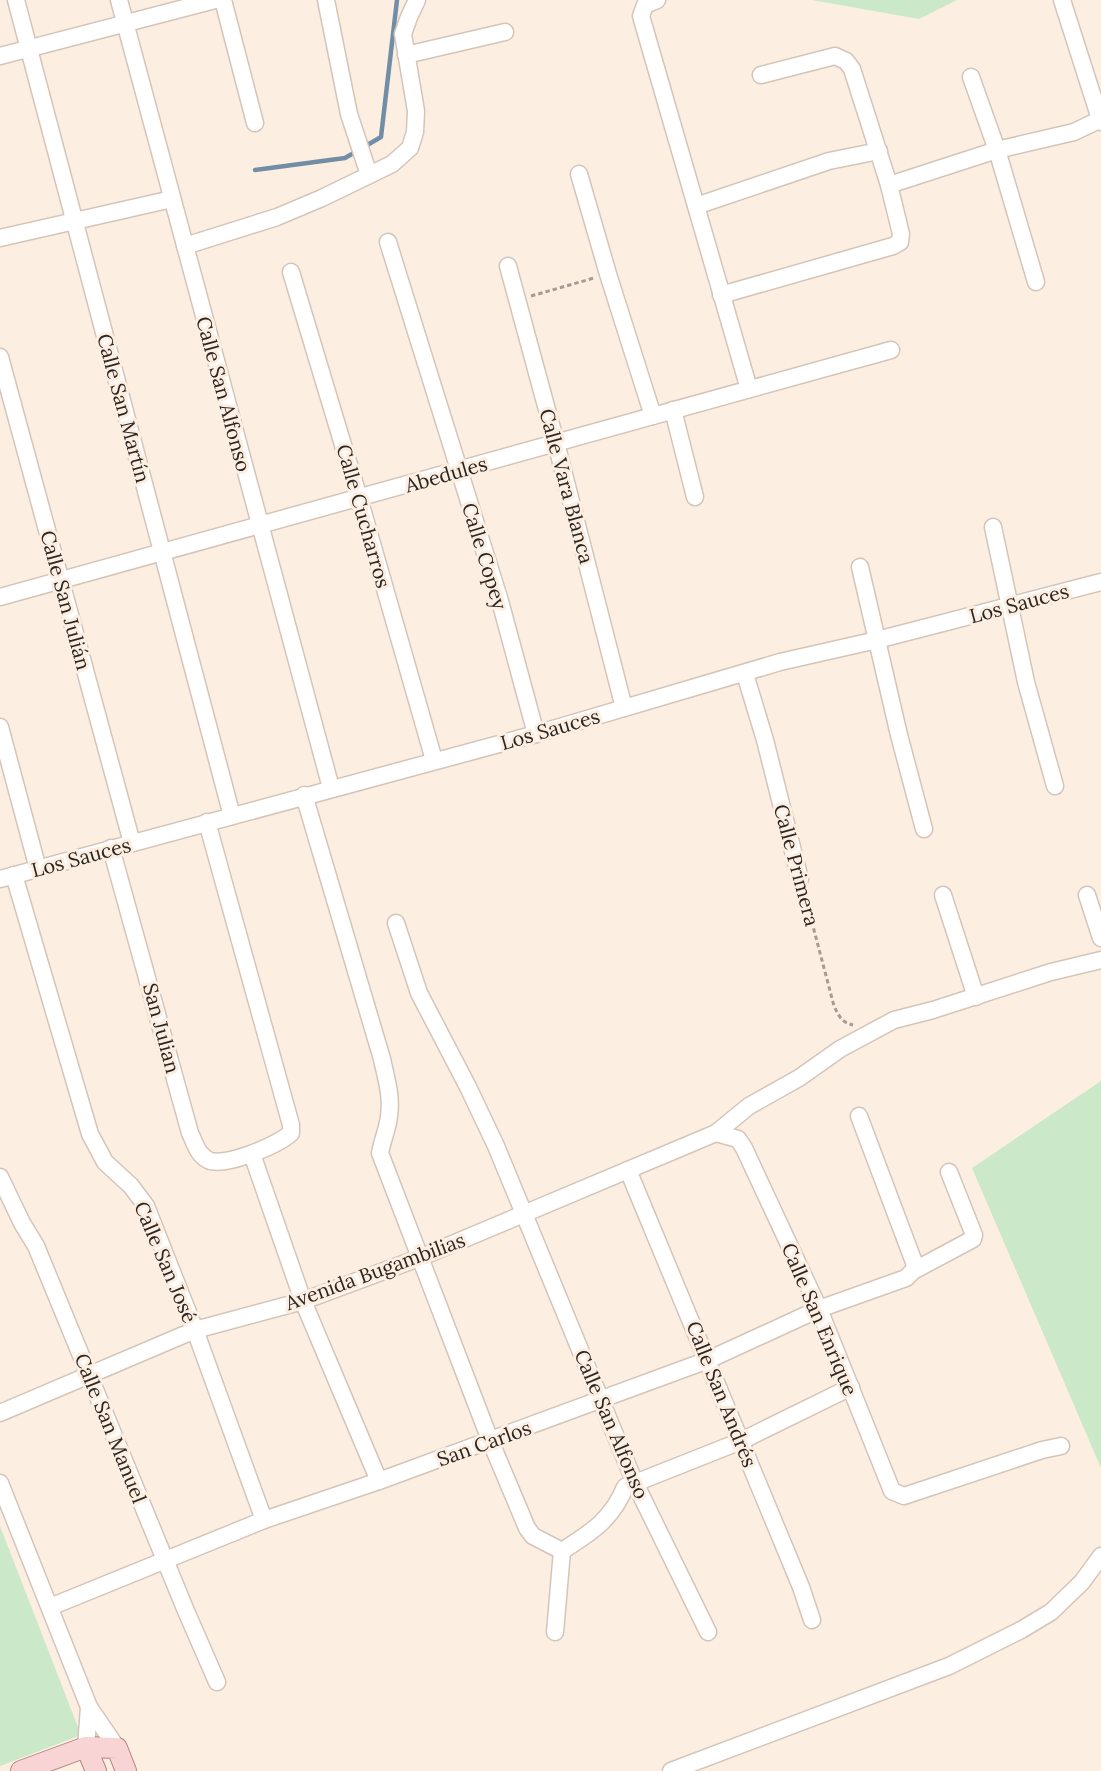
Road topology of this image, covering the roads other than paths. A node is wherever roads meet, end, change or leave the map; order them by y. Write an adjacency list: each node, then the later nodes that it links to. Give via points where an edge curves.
1 (16, 0): 11 (street, Calle San Martín)
2 (119, 0): 9 (street, Calle San Alfonso)
3 (215, 0): 9 (street)
4 (223, 0): 17 (street)
5 (326, 0): 21 (street, via 350,114)
6 (417, 0): 12 (street, via 403,34)
7 (657, 0): 24 (street, via 645,5 641,16)
8 (1062, 0): 16 (street)
9 (124, 24): 11 (street); 23 (street, Calle San Alfonso)
10 (505, 32): 12 (street)
11 (29, 48): 13 (street); 25 (street, Calle San Martín)
12 (406, 55): 21 (street, via 416,111 410,148 392,164)
13 (0, 56)
14 (760, 75): 19 (street, via 835,56 846,60)
15 (971, 77): 18 (street)
16 (1101, 120): 18 (street, via 1074,132)
17 (255, 123)
18 (997, 150): 22 (street); 31 (street)
19 (879, 151): 22 (street); 24 (street, via 829,161)
20 (579, 174): 37 (street)
21 (369, 175): 28 (street, via 277,217)
22 (889, 185): 32 (street, via 900,242)
23 (172, 199): 25 (street); 28 (street, Calle San Alfonso)
24 (696, 206): 32 (street)
25 (75, 222): 26 (street); 44 (street, Calle San Martín)
26 (0, 238)
27 (388, 242): 39 (street, Calle Copey)
28 (185, 246): 42 (street, Calle San Alfonso)
29 (508, 266): 38 (street, Calle Vara Blanca)
30 (291, 272): 41 (street, Calle Cucharros)
31 (1036, 282)
32 (721, 295): 35 (street)
33 (891, 350): 35 (street, Abedules)
34 (0, 357): 46 (street, Calle San Julián)
35 (749, 389): 36 (street, Abedules)
36 (673, 410): 37 (street, Abedules); 40 (street)
37 (654, 416): 38 (street, Abedules)
38 (556, 443): 39 (street, Abedules); 52 (street, Calle Vara Blanca)
39 (459, 470): 41 (street, Abedules); 54 (street, Calle Copey)
40 (695, 497)
41 (359, 498): 42 (street, Abedules); 55 (street, Calle Cucharros)
42 (260, 525): 44 (street, Abedules); 57 (street, Calle San Alfonso)
43 (993, 527): 49 (street)
44 (162, 553): 46 (street, Abedules); 59 (street, Calle San Martín)
45 (860, 567): 50 (street)
46 (61, 581): 48 (street, Abedules); 62 (street, Calle San Julián)
47 (1101, 582): 49 (street, Los Sauces)
48 (0, 597)
49 (1010, 606): 50 (street, Los Sauces); 56 (street)
50 (877, 640): 51 (street, Los Sauces); 61 (street)
51 (745, 674): 52 (street, Los Sauces); 66 (street, Calle Primera)
52 (624, 708): 54 (street, Los Sauces)
53 (0, 728): 64 (street)
54 (536, 734): 55 (street, Los Sauces)
55 (434, 760): 57 (street, Los Sauces)
56 (1055, 786)
57 (331, 788): 58 (street, Los Sauces)
58 (304, 795): 59 (street, Los Sauces); 80 (street, via 389,1091 389,1117 380,1153)
59 (232, 816): 60 (street, Los Sauces)
60 (207, 822): 62 (street, Los Sauces); 75 (street, San Julian, via 291,1125 291,1133 285,1138)
61 (924, 829)
62 (132, 843): 63 (street, Los Sauces)
63 (111, 848): 64 (street, Los Sauces); 75 (street, San Julian, via 198,1153 209,1161)
64 (38, 869): 65 (street, Los Sauces)
65 (7, 877): 84 (street, Calle San José, via 90,1134 105,1162 146,1206)
66 (800, 879)
67 (942, 895): 72 (street)
68 (1087, 895): 70 (street)
69 (396, 923): 79 (street, Calle San Alfonso, via 419,993 468,1087)
70 (1101, 938)
71 (1101, 960): 72 (street, Avenida Bugambilias)
72 (976, 997): 74 (street, Avenida Bugambilias, via 877,1028 749,1106)
73 (859, 1116): 81 (street, via 915,1264)
74 (716, 1133): 76 (street, Avenida Bugambilias); 83 (street, Calle San Enrique, via 738,1139 744,1148)
75 (252, 1154): 82 (street)
76 (628, 1170): 79 (street, Avenida Bugambilias); 85 (street, Calle San Andrés)
77 (949, 1172): 81 (street, San Carlos, via 974,1239)
78 (0, 1177): 86 (street, Calle San Manuel, via 36,1246)
79 (524, 1213): 80 (street, Avenida Bugambilias); 88 (street, Calle San Alfonso)
80 (419, 1258): 82 (street, Avenida Bugambilias); 90 (street)
81 (913, 1271): 83 (street, San Carlos, via 906,1278)
82 (303, 1301): 84 (street, Avenida Bugambilias); 93 (street)
83 (819, 1309): 85 (street, San Carlos); 87 (street, Calle San Enrique)
84 (195, 1330): 86 (street, Avenida Bugambilias); 96 (street, Calle San José)
85 (708, 1360): 88 (street, San Carlos); 91 (street, Calle San Andrés)
86 (89, 1375): 89 (street, Avenida Bugambilias); 99 (street, Calle San Manuel)
87 (850, 1387): 91 (street); 92 (street, Calle San Enrique, via 892,1491 904,1496)
88 (601, 1400): 90 (street, San Carlos); 95 (street, Calle San Alfonso)
89 (0, 1413)
90 (490, 1440): 93 (street, San Carlos); 97 (street, via 527,1528 533,1536)
91 (741, 1441): 95 (street); 101 (street, Calle San Andrés)
92 (1061, 1446)
93 (379, 1481): 96 (street, San Carlos)
94 (0, 1483): 100 (street)
95 (635, 1483): 97 (street, via 625,1488 596,1529); 103 (street, Calle San Alfonso)
96 (264, 1521): 99 (street, San Carlos)
97 (562, 1551): 102 (street)
98 (1101, 1556): 111 (street, via 1082,1582 1051,1612 1021,1630 949,1666)
99 (165, 1561): 100 (street, San Carlos); 104 (street, Calle San Manuel)
100 (50, 1607): 105 (street)
101 (812, 1620)
102 (555, 1632)
103 (708, 1632)
104 (218, 1682)
105 (89, 1707): 106 (street); 107 (street)
106 (86, 1747): 107 (main road); 108 (main road); 109 (main road)
107 (117, 1748): 110 (main road)
108 (21, 1771)
109 (96, 1771)
110 (126, 1771)
111 (671, 1771)

